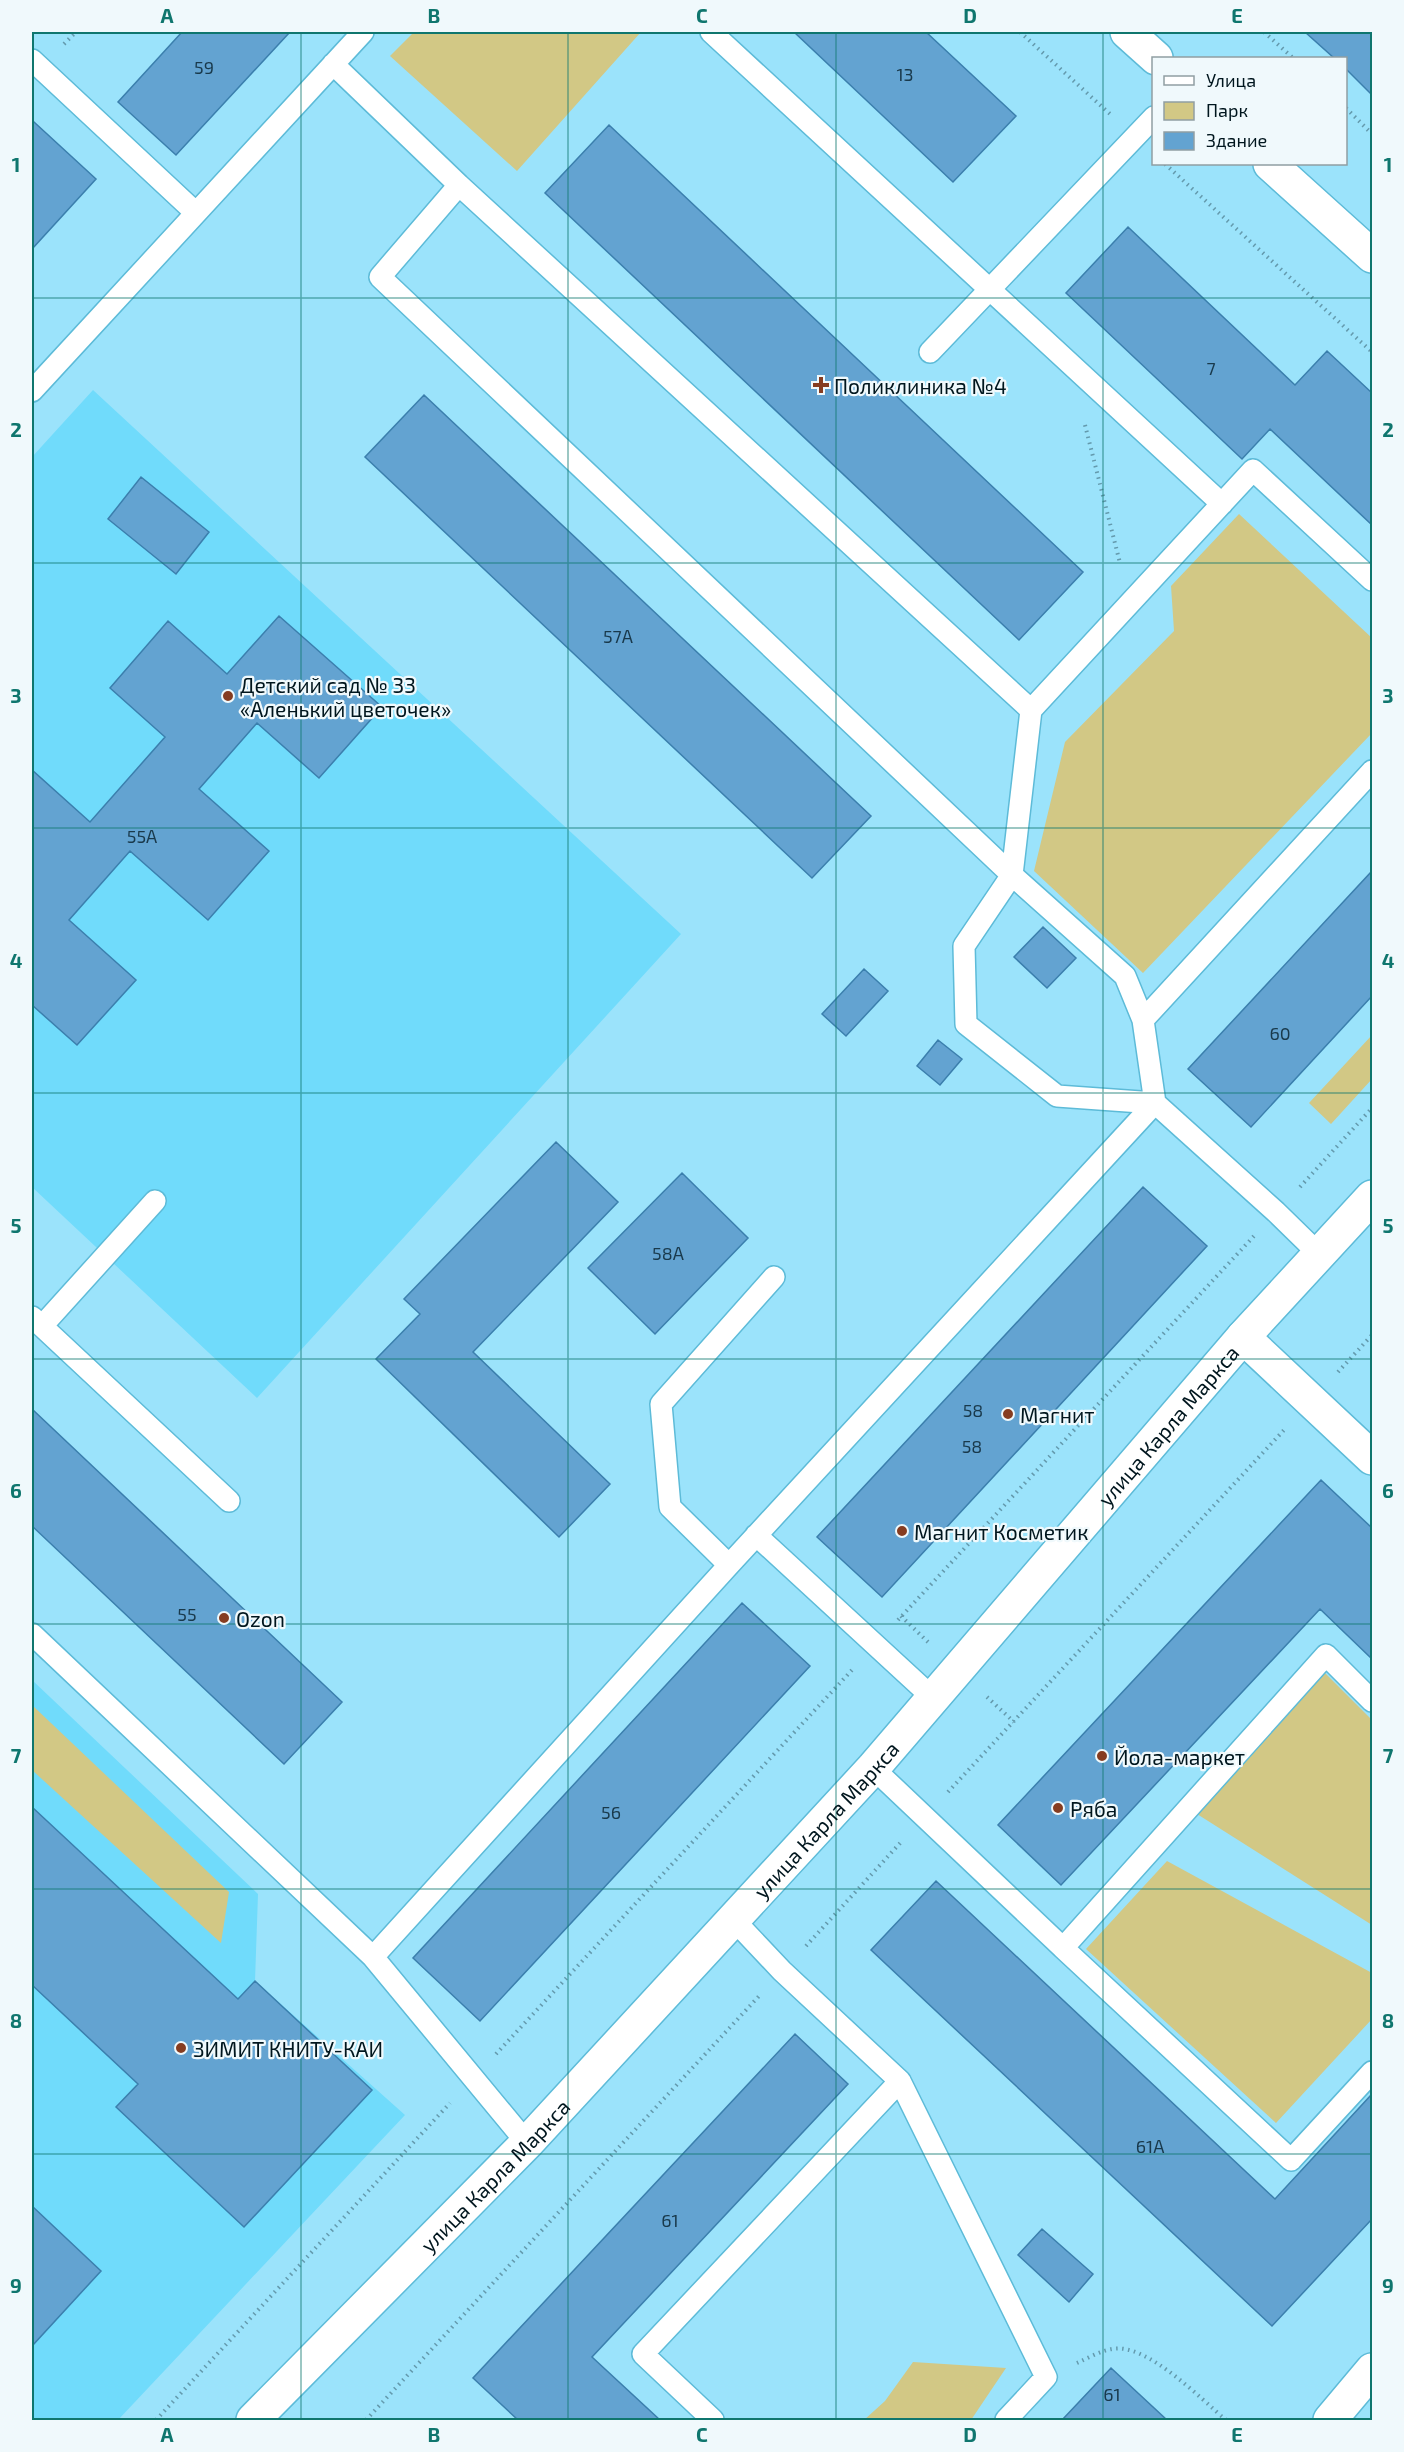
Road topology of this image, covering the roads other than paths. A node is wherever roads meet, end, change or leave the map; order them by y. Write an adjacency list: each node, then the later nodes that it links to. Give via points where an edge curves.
1 (363, 32): 6 (lane)
2 (711, 32): 12 (lane)
3 (1127, 32): 4 (street)
4 (1155, 57)
5 (32, 60): 10 (lane)
6 (333, 64): 9 (lane); 10 (lane)
7 (1152, 119): 12 (lane)
8 (1271, 165): 11 (street)
9 (459, 185): 17 (lane); 19 (lane, via 380,277)
10 (196, 213): 14 (lane)
11 (1372, 256)
12 (990, 289): 13 (lane); 15 (lane)
13 (930, 352)
14 (32, 391)
15 (1222, 504): 16 (lane, via 1253,470); 17 (lane)
16 (1372, 580)
17 (1031, 710): 19 (lane)
18 (1372, 771): 20 (lane)
19 (1012, 875): 20 (lane, via 1125,976); 21 (lane, via 964,946 966,1024 1057,1096)
20 (1143, 1020): 21 (lane)
21 (1155, 1103): 24 (lane); 30 (lane)
22 (1372, 1197): 24 (street, улица Карла Маркса)
23 (155, 1202): 26 (lane)
24 (1319, 1254): 27 (street, улица Карла Маркса)
25 (774, 1277): 31 (lane, via 661,1404 670,1507)
26 (37, 1322): 29 (lane)
27 (1243, 1337): 28 (street); 33 (street, улица Карла Маркса)
28 (1372, 1458)
29 (229, 1501)
30 (756, 1535): 31 (lane); 33 (lane)
31 (729, 1564): 38 (lane)
32 (32, 1634): 38 (lane)
33 (933, 1698): 35 (street, улица Карла Маркса)
34 (1372, 1701): 37 (lane, via 1326,1655)
35 (873, 1768): 36 (street, улица Карла Маркса); 37 (lane)
36 (733, 1919): 40 (lane, via 782,1971); 41 (street, улица Карла Маркса)
37 (1063, 1948): 39 (lane, via 1291,2160)
38 (373, 1958): 41 (lane)
39 (1372, 2072)
40 (900, 2081): 44 (lane, via 643,2354); 45 (lane, via 1046,2376)
41 (527, 2143): 43 (street, улица Карла Маркса)
42 (1372, 2370): 46 (street)
43 (253, 2421)
44 (713, 2421)
45 (1006, 2421)
46 (1330, 2421)

